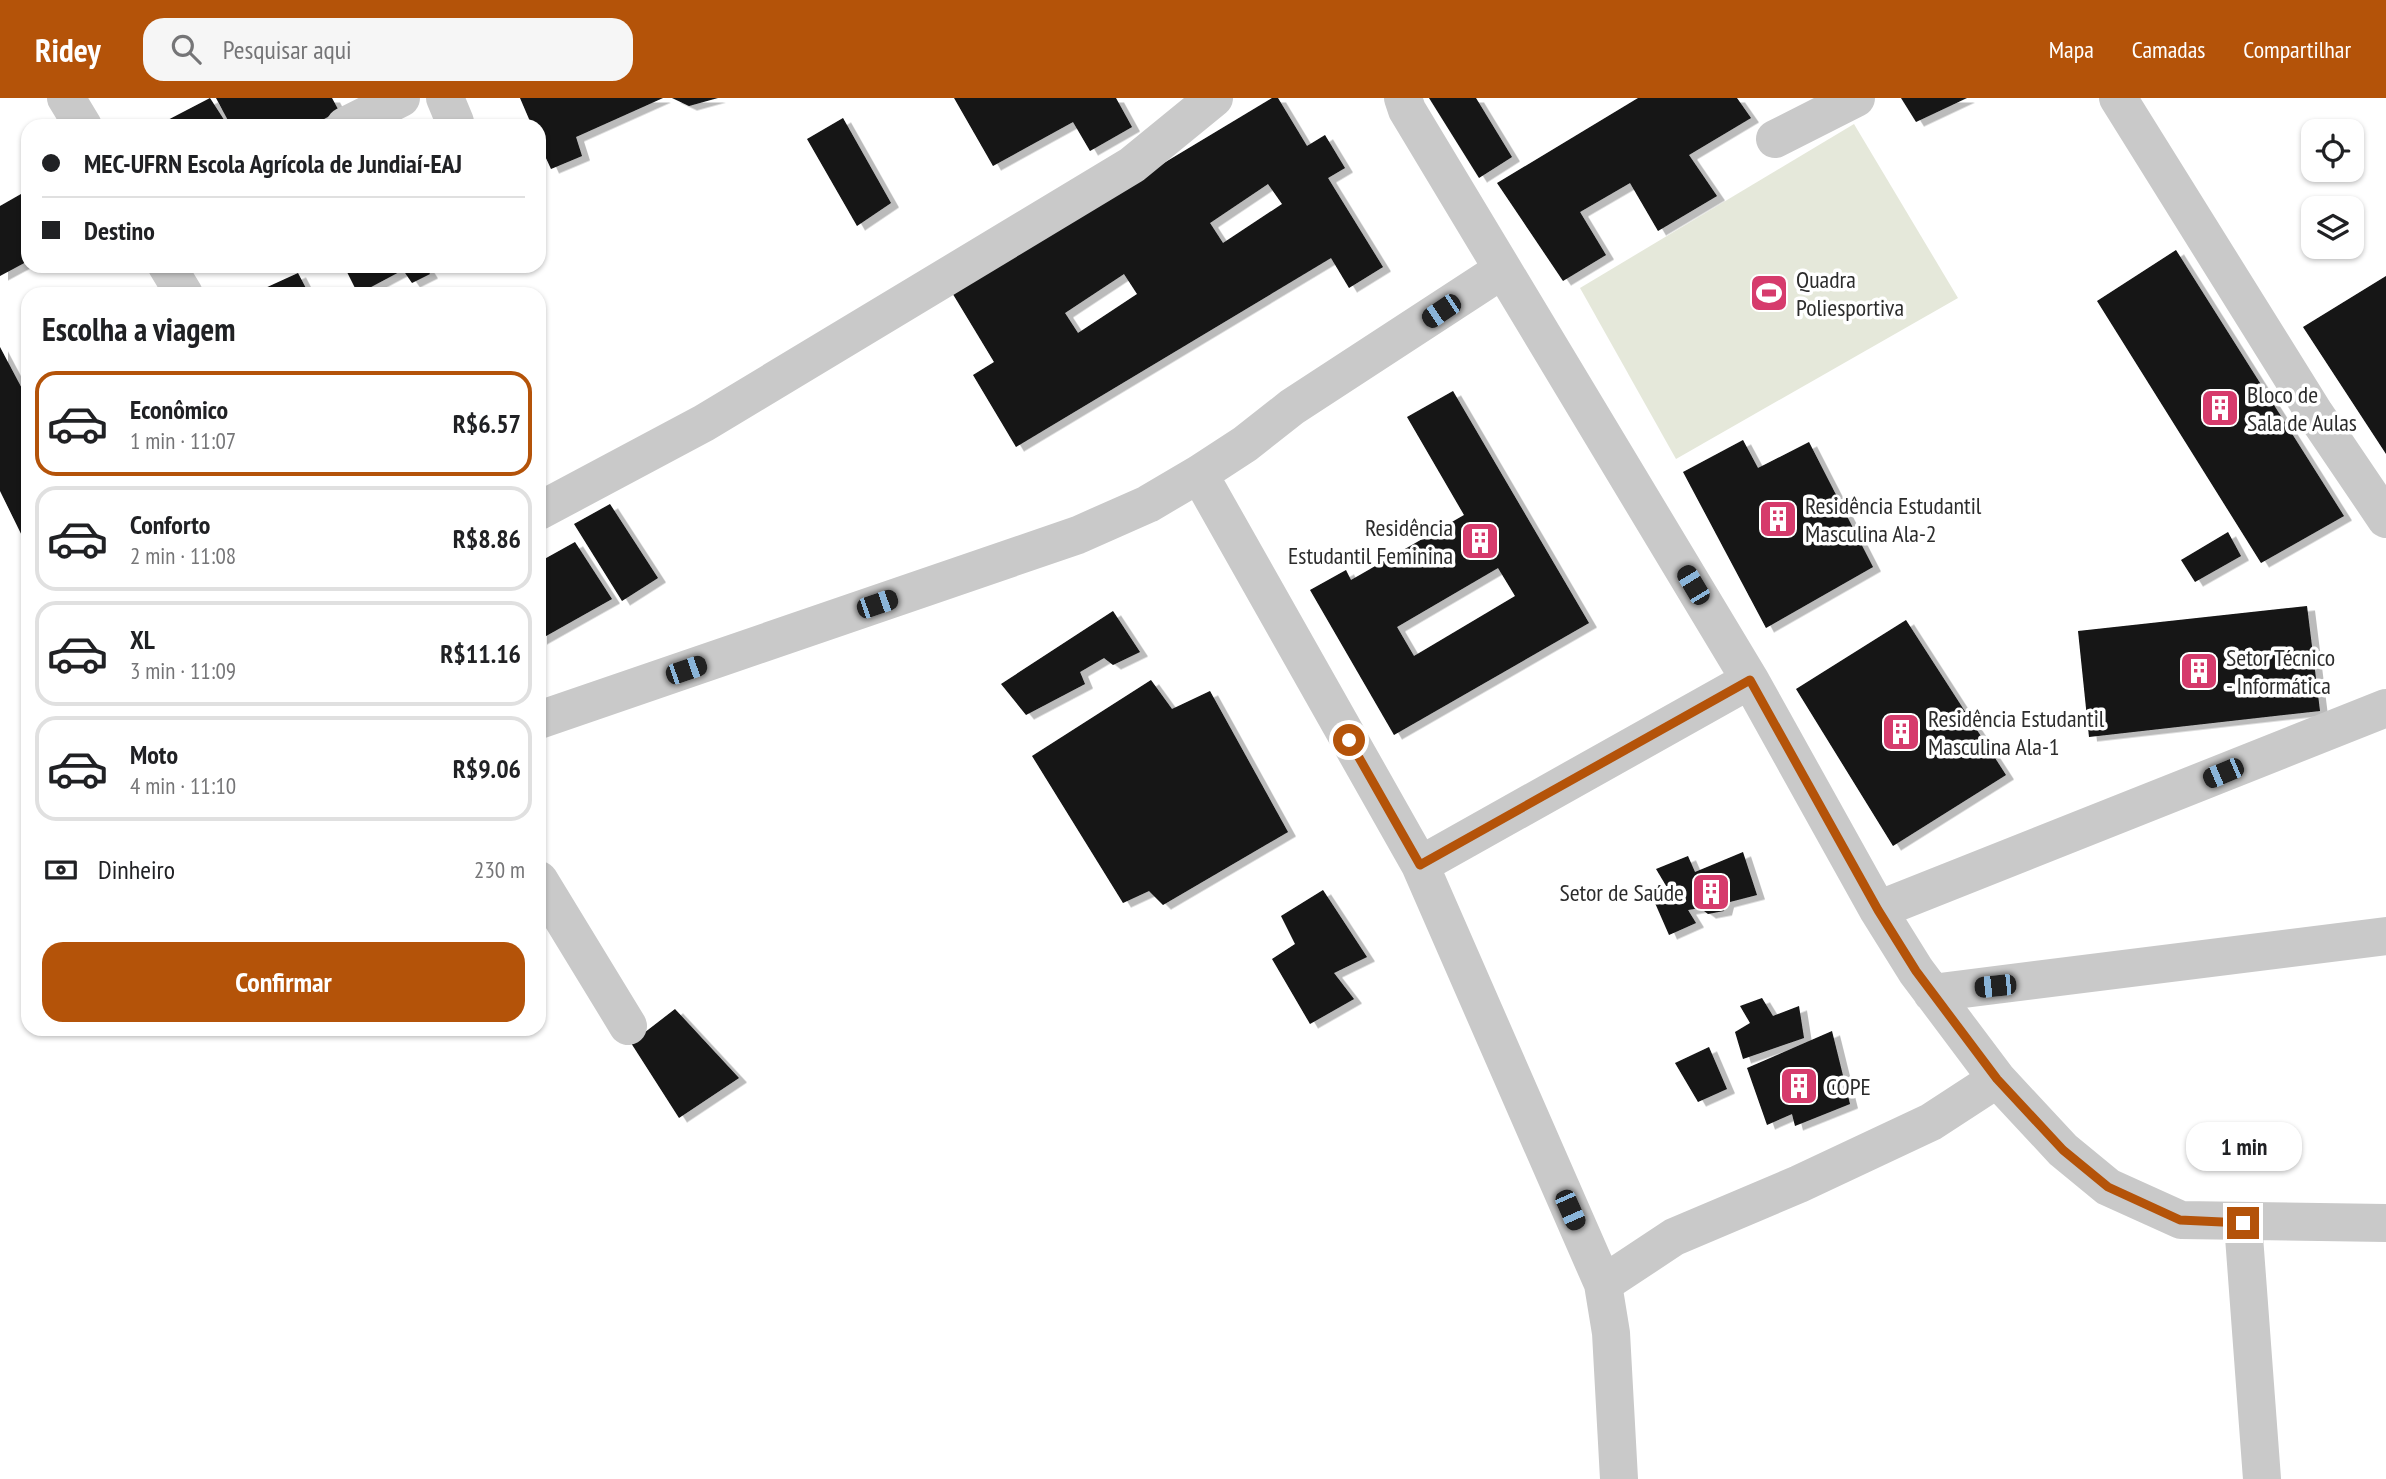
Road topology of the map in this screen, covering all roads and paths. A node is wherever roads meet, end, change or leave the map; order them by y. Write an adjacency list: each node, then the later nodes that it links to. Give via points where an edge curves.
1 (66, 98): 7 (lane)
2 (401, 98): 8 (lane)
3 (1214, 98): 12 (lane, via 1132,165 704,423)
4 (1856, 98): 9 (lane)
5 (2118, 98): 13 (lane, via 2315,414)
6 (1401, 102): 10 (lane)
7 (79, 119)
8 (359, 119)
9 (1774, 139)
10 (1502, 271): 11 (lane, via 1292,407); 14 (lane)
11 (1199, 474): 16 (lane, via 1148,504 1078,535); 17 (lane)
12 (546, 507)
13 (2386, 519)
14 (1750, 680): 17 (lane); 19 (lane)
15 (2386, 708): 19 (lane)
16 (547, 721)
17 (1420, 865): 26 (lane)
18 (546, 891): 22 (lane)
19 (1878, 910): 21 (lane)
20 (2386, 936): 21 (lane)
21 (1933, 993): 23 (lane)
22 (628, 1026)
23 (1997, 1079): 24 (lane, via 2063,1150 2108,1187 2180,1220); 26 (lane, via 1931,1122 1674,1237)
24 (2243, 1223): 25 (lane); 28 (lane)
25 (2380, 1231)
26 (1602, 1284): 27 (lane, via 1611,1333)
27 (1619, 1479)
28 (2262, 1479)

